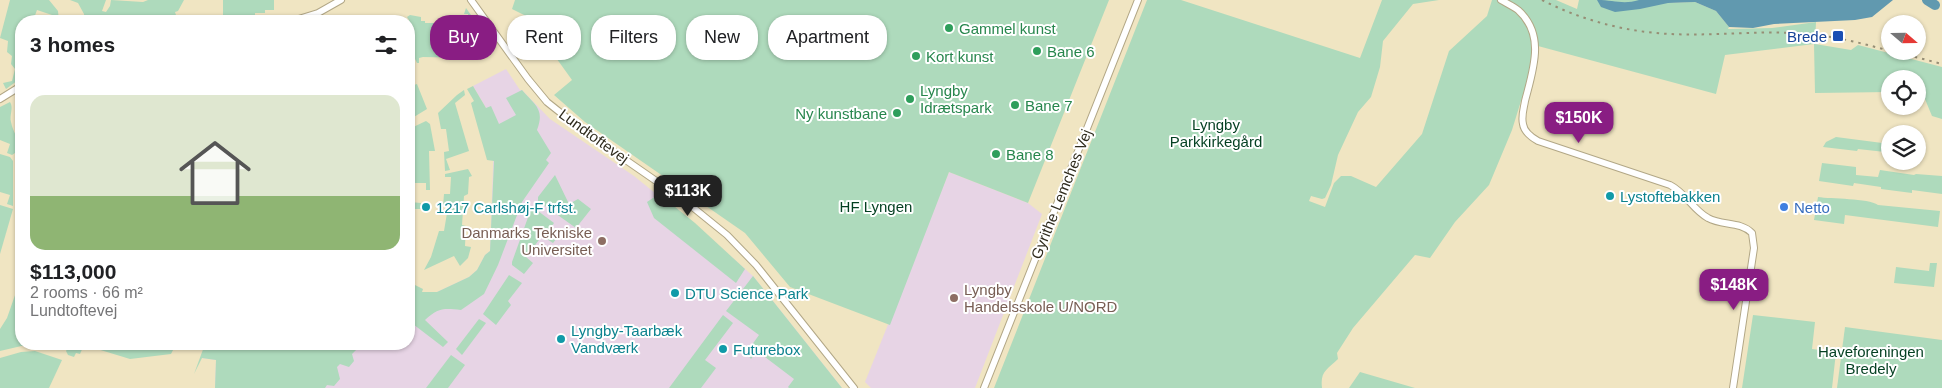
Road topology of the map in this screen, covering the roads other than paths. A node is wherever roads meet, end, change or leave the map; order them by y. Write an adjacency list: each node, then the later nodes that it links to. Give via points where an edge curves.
1 (341, 0): 5 (street)
2 (471, 0): 8 (street, Lundtoftevej, via 547,102 685,201 726,235 756,265)
3 (1138, 0): 9 (street, Gyrithe Lemches Vej)
4 (1501, 0): 10 (street, via 1527,21 1535,40 1535,59 1522,114 1522,123 1530,136 1670,185 1681,191 1709,219 1741,226 1752,233 1754,248)
5 (312, 15)
6 (15, 90): 7 (street)
7 (0, 99)
8 (854, 388)
9 (984, 388)
10 (1733, 388)

